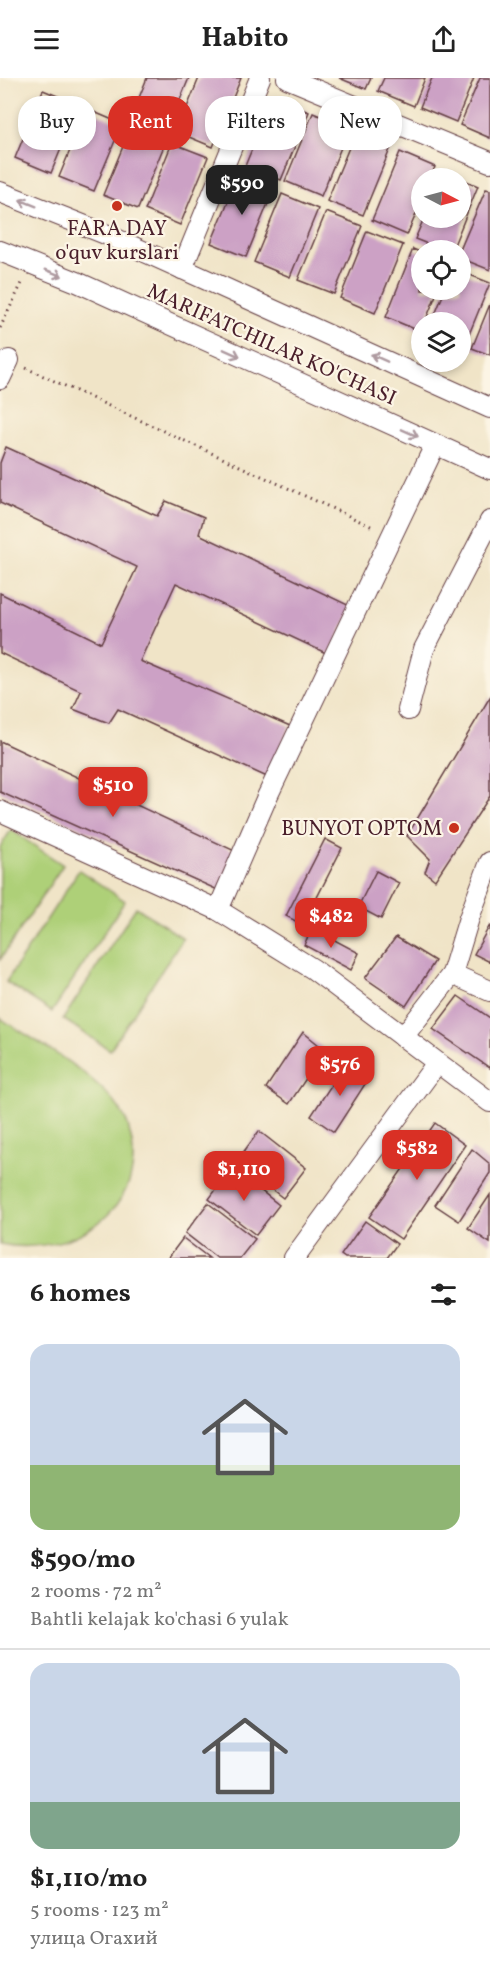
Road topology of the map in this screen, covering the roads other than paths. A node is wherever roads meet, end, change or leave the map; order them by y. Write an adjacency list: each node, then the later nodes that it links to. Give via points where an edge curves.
1 (260, 78): 6 (street)
2 (287, 78): 3 (street)
3 (490, 162)
4 (0, 192): 6 (street, MARIFATCHILAR KO'CHASI, one-way to 4)
5 (0, 251): 10 (street, MARIFATCHILAR KO'CHASI, one-way to 10)
6 (182, 269): 9 (street, MARIFATCHILAR KO'CHASI, one-way to 6)
7 (9, 360): 8 (street)
8 (0, 379)
9 (490, 408)
10 (435, 445): 11 (street, MARIFATCHILAR KO'CHASI); 16 (street, via 267,797)
11 (490, 469)
12 (490, 521): 13 (street, via 424,649)
13 (408, 710)
14 (0, 811): 16 (street)
15 (490, 862): 17 (street)
16 (218, 910): 19 (street, via 313,969)
17 (452, 974): 18 (street); 19 (street)
18 (490, 991)
19 (403, 1037): 20 (street)
20 (437, 1063): 21 (street); 22 (street)
21 (490, 1102)
22 (294, 1258)

